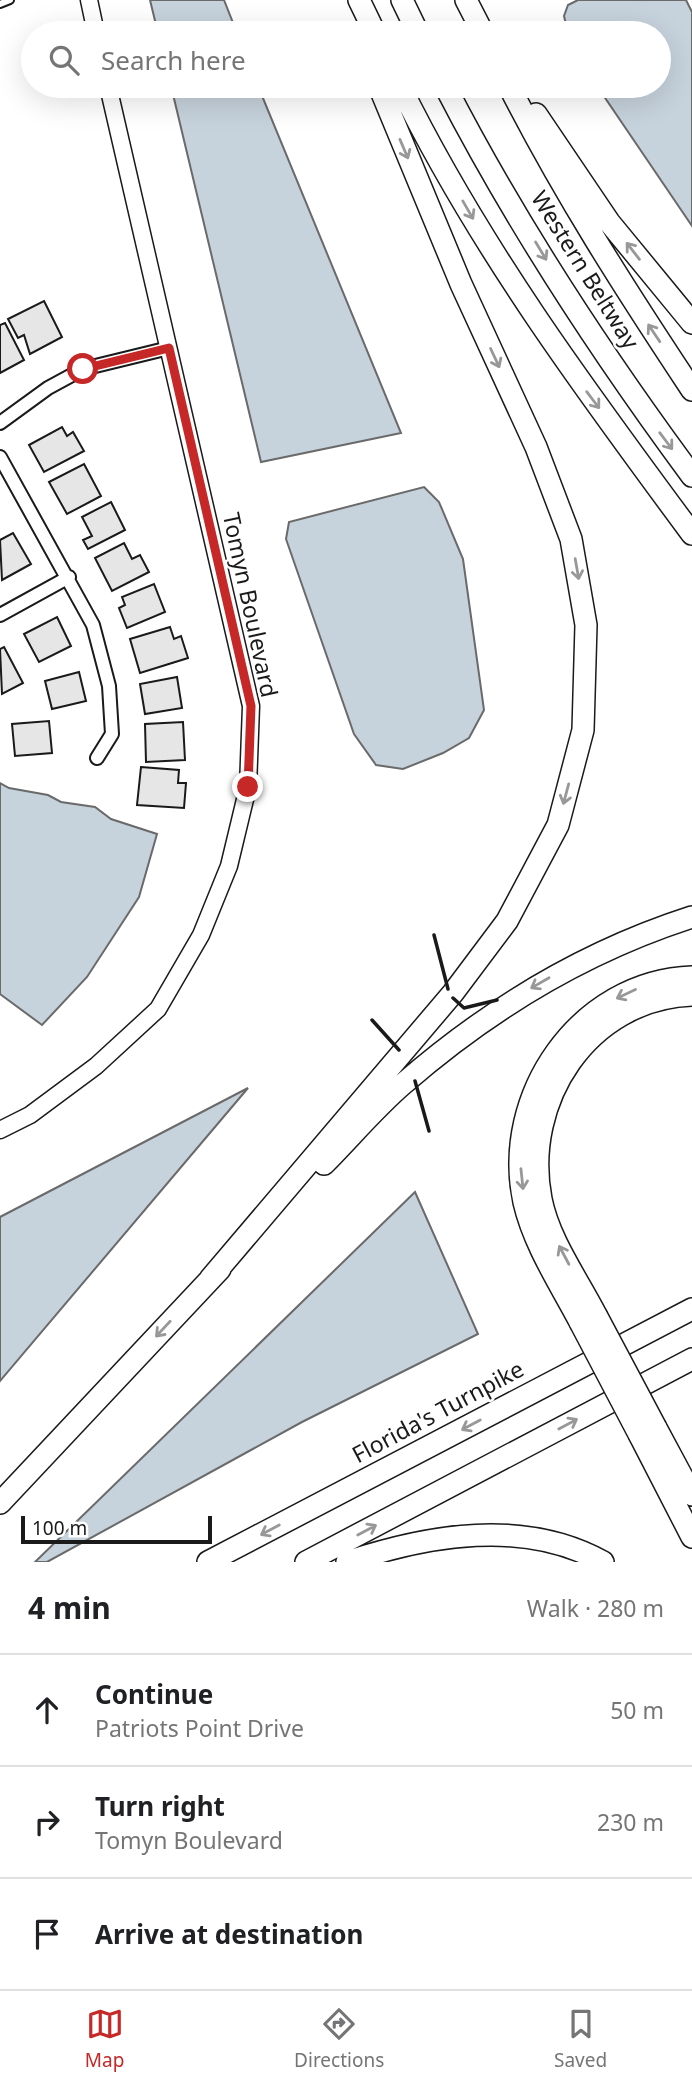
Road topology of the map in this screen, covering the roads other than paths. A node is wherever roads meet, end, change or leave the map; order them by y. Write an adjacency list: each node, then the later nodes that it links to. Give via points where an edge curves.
1 (10, 0): 7 (lane)
2 (89, 0): 8 (street)
3 (346, 0): 9 (highway)
4 (359, 0): 10 (highway)
5 (402, 0): 11 (highway)
6 (466, 0): 12 (highway)
7 (0, 4)
8 (93, 21)
9 (354, 21)
10 (369, 21)
11 (412, 21)
12 (477, 21)
13 (111, 98): 20 (street, Tomyn Boulevard)
14 (384, 98): 33 (highway, one-way to 33, via 461,284 536,447 571,539 586,625 583,730 558,825 507,921 453,993)
15 (406, 98): 25 (highway, one-way to 25, via 490,247 575,377)
16 (452, 98): 24 (highway, Western Beltway, one-way to 24, via 571,302)
17 (515, 98): 21 (highway, Western Beltway, one-way to 17, via 554,175)
18 (525, 98): 19 (highway, one-way to 18, via 609,222)
19 (692, 323)
20 (169, 348): 22 (street, via 83,369); 32 (street, Tomyn Boulevard, via 251,706 248,787 229,866 201,935 158,1009 96,1066 30,1115)
21 (692, 390)
22 (0, 423)
23 (0, 457): 26 (street)
24 (692, 476)
25 (692, 534)
26 (69, 576): 27 (street); 28 (street, via 93,625 109,686 112,734)
27 (0, 615)
28 (97, 758)
29 (692, 917): 33 (highway, one-way to 33, via 643,932 580,960 512,999 401,1086)
30 (692, 977): 36 (highway, one-way to 36, via 639,988 587,1017 563,1041 531,1096 520,1169 524,1201 540,1245)
31 (692, 996): 36 (highway, one-way to 31, via 541,1200 536,1168 548,1101 574,1055 597,1031 645,1004)
32 (0, 1130)
33 (210, 1279): 41 (highway, one-way to 41)
34 (692, 1292): 38 (highway)
35 (692, 1309): 38 (highway, Florida's Turnpike)
36 (588, 1318): 39 (highway, bridge)
37 (692, 1359): 44 (highway, one-way to 37)
38 (554, 1382): 43 (highway, Florida's Turnpike, one-way to 43)
39 (648, 1432): 40 (highway); 42 (highway)
40 (692, 1495)
41 (0, 1503)
42 (692, 1537)
43 (208, 1562)
44 (306, 1562)
45 (347, 1562): 46 (highway, via 416,1541 462,1535 507,1535 552,1543)
46 (603, 1562)

